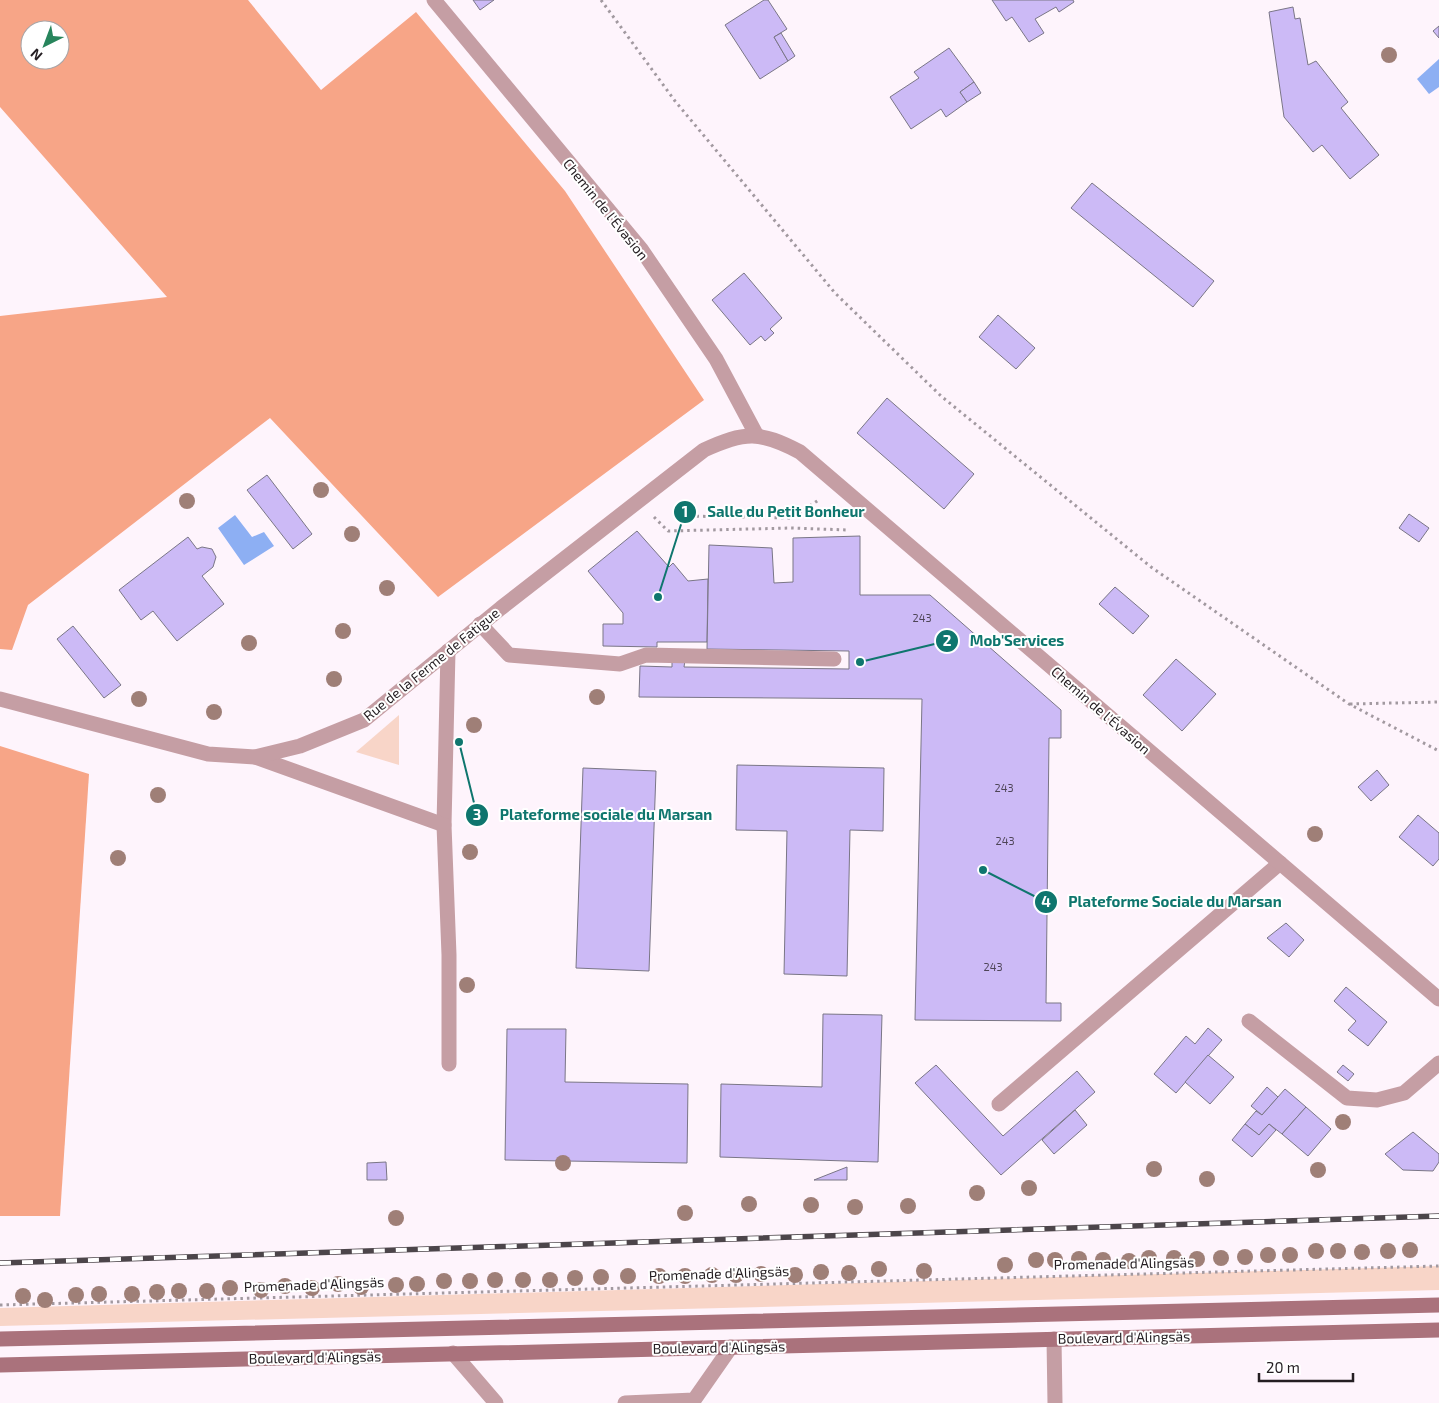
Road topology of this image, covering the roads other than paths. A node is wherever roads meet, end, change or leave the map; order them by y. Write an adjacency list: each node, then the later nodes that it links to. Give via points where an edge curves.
1 (434, 0): 2 (street, Chemin de l'Évasion, via 640,249 716,359)
2 (756, 434): 3 (street, Chemin de l'Évasion); 10 (street, Chemin de l'Évasion, via 780,441 800,452)
3 (729, 438): 4 (street, Rue de la Ferme de Fatigue, via 704,450)
4 (480, 624): 5 (street, Rue de la Ferme de Fatigue); 6 (street, via 509,655 620,664 646,655)
5 (448, 651): 8 (street, Rue de la Ferme de Fatigue, via 364,720 300,746); 9 (street)
6 (834, 659)
7 (0, 699): 8 (street, Rue de la Ferme de Fatigue, via 208,754)
8 (255, 758): 9 (street)
9 (444, 825): 14 (street)
10 (1280, 863): 11 (street, Chemin de l'Évasion); 15 (street)
11 (1439, 999)
12 (1249, 1021): 13 (street, via 1347,1098 1377,1100 1404,1093)
13 (1439, 1063)
14 (449, 1064)
15 (999, 1104)
16 (1439, 1305): 18 (main road, Boulevard d'Alingsäs)
17 (1439, 1330): 19 (main road, Boulevard d'Alingsäs)
18 (0, 1339)
19 (1054, 1339): 20 (main road, Boulevard d'Alingsäs); 26 (street)
20 (731, 1347): 21 (main road, Boulevard d'Alingsäs); 23 (street)
21 (453, 1354): 22 (main road, Boulevard d'Alingsäs); 24 (street)
22 (0, 1365)
23 (695, 1402): 25 (street)
24 (496, 1403)
25 (625, 1403)
26 (1055, 1403)

